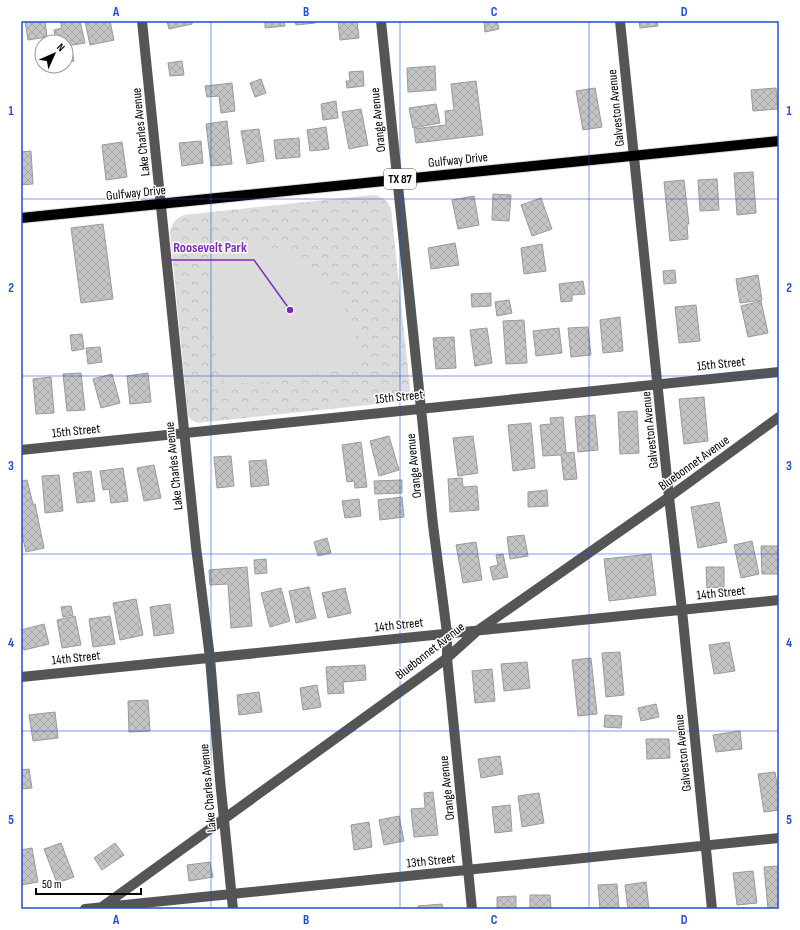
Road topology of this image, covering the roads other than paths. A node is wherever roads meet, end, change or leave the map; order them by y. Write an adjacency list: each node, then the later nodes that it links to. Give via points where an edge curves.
1 (142, 21): 7 (street, Lake Charles Avenue)
2 (381, 21): 6 (street, Orange Avenue)
3 (620, 21): 5 (street, Galveston Avenue)
4 (779, 140): 5 (main road, Gulfway Drive / TX 87)
5 (634, 155): 6 (main road, Gulfway Drive / TX 87); 10 (street, Galveston Avenue)
6 (398, 179): 7 (main road, Gulfway Drive / TX 87); 11 (street, Orange Avenue)
7 (161, 204): 8 (main road, Gulfway Drive / TX 87); 13 (street, Lake Charles Avenue)
8 (21, 218)
9 (779, 372): 10 (street, 15th Street)
10 (658, 384): 11 (street, 15th Street); 15 (street, Galveston Avenue)
11 (421, 408): 13 (street, 15th Street); 19 (street, Orange Avenue)
12 (779, 417): 15 (street, Bluebonnet Avenue)
13 (184, 433): 14 (street, 15th Street); 20 (street, Lake Charles Avenue)
14 (21, 450)
15 (669, 497): 17 (street, Galveston Avenue); 18 (street, Bluebonnet Avenue)
16 (779, 600): 17 (street, 14th Street)
17 (682, 610): 18 (street, 14th Street); 25 (street, Galveston Avenue)
18 (477, 631): 19 (street, 14th Street); 21 (street, Bluebonnet Avenue)
19 (447, 633): 20 (street, 14th Street); 21 (street, Orange Avenue)
20 (210, 658): 22 (street, 14th Street); 23 (street, Lake Charles Avenue)
21 (447, 658): 23 (street, Bluebonnet Avenue); 26 (street, Orange Avenue)
22 (21, 677)
23 (224, 818): 27 (street, Lake Charles Avenue); 28 (street, Bluebonnet Avenue)
24 (779, 838): 25 (street, 13th Street)
25 (705, 845): 26 (street, 13th Street); 32 (street, Galveston Avenue)
26 (468, 870): 27 (street, 13th Street); 31 (street, Orange Avenue)
27 (232, 894): 28 (street, 13th Street); 30 (street, Lake Charles Avenue)
28 (100, 908): 29 (street, 13th Street)
29 (85, 909)
30 (233, 909)
31 (472, 909)
32 (712, 909)

